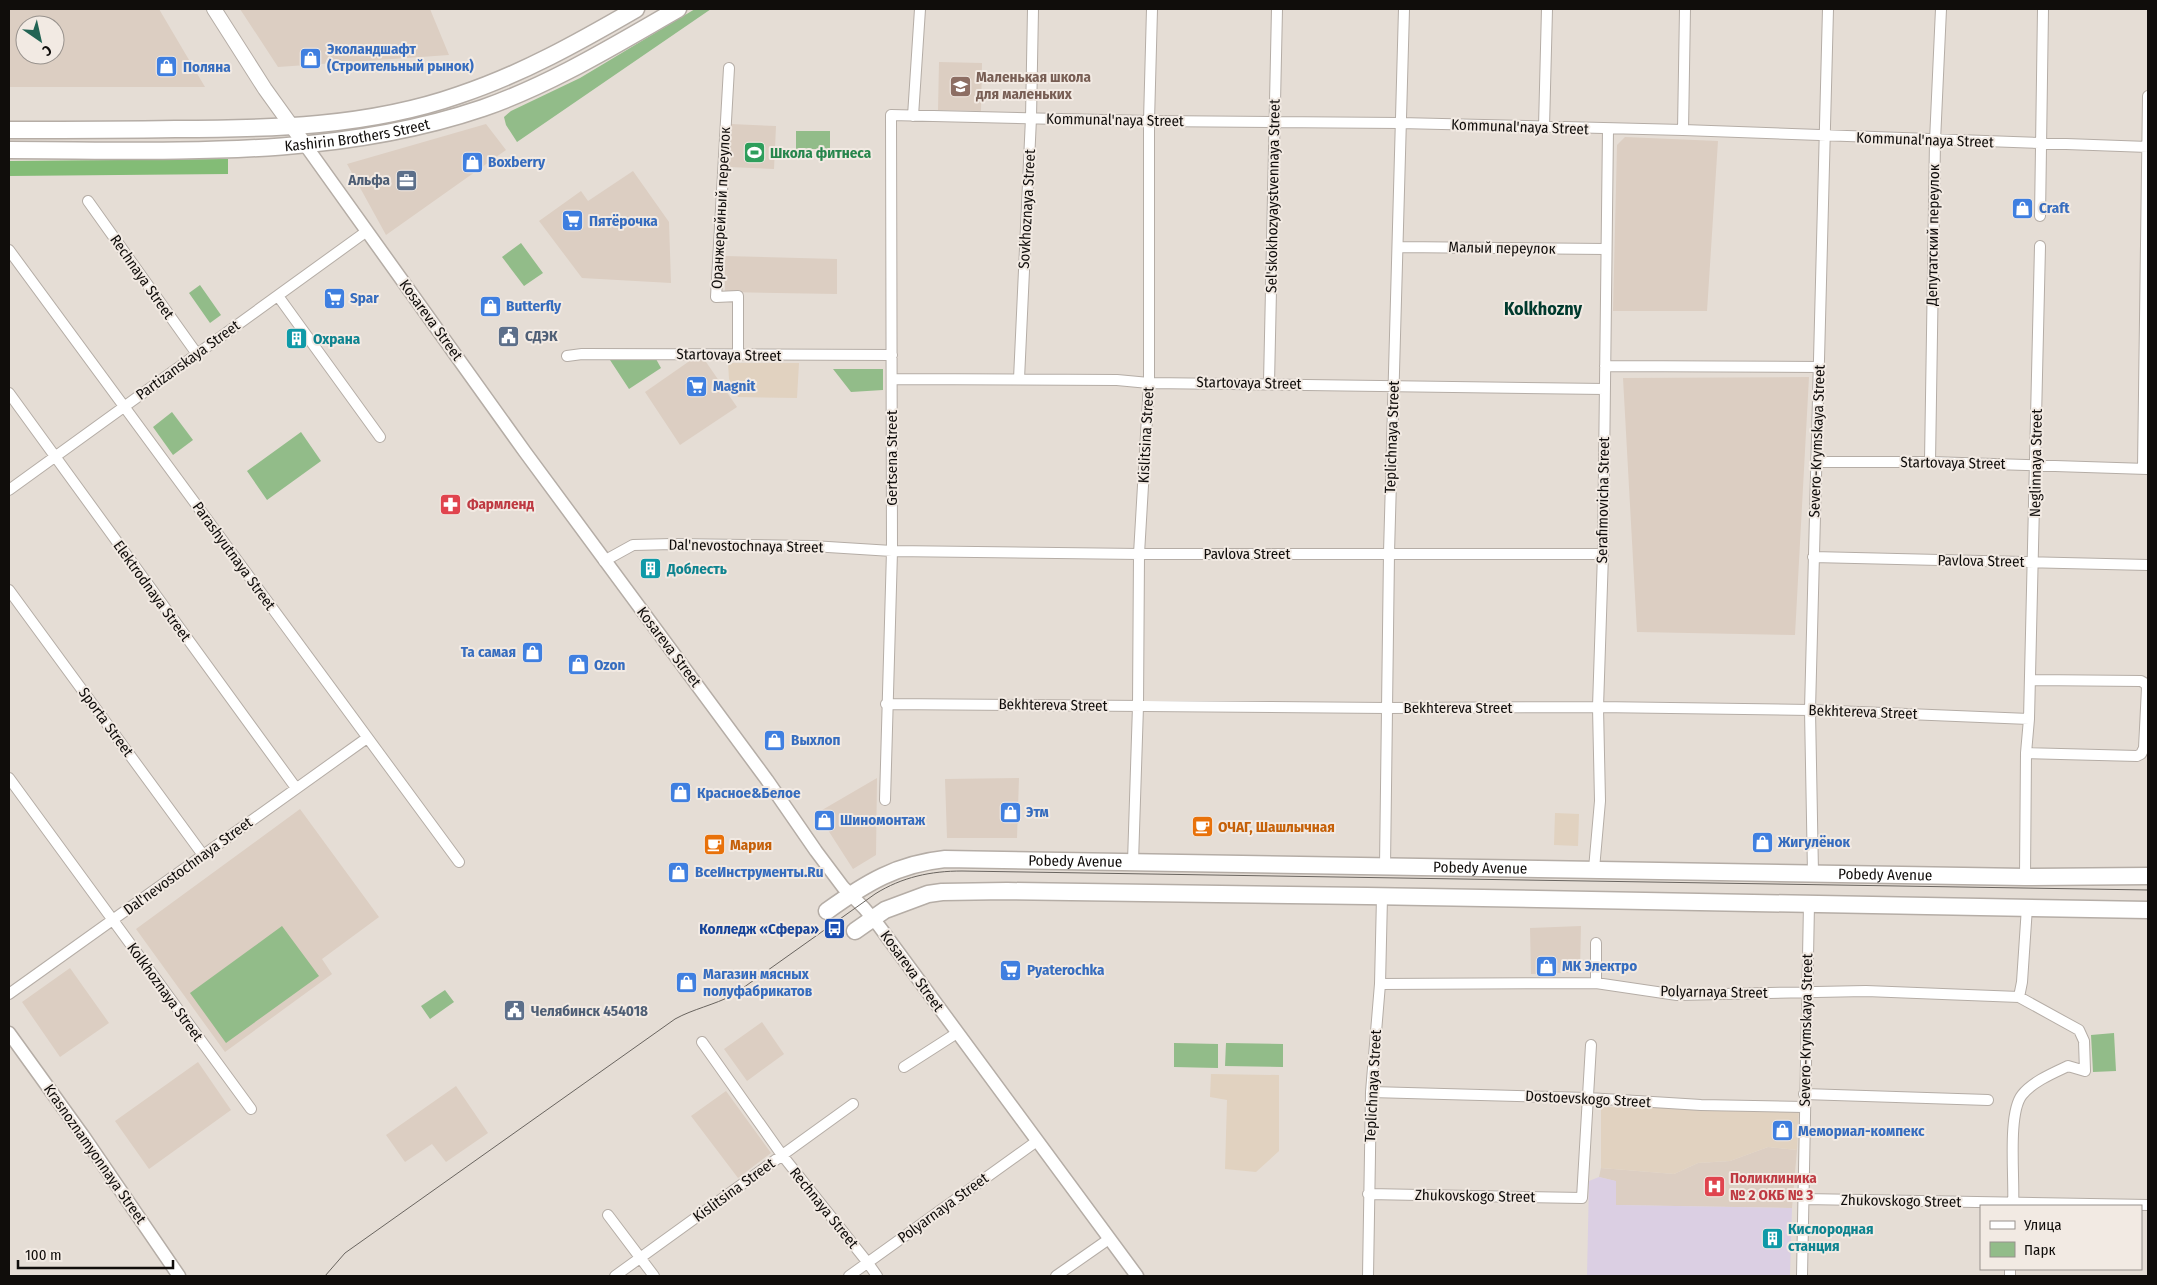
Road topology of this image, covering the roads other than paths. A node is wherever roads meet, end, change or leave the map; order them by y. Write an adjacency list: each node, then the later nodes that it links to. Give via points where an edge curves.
1 (214, 9): 22 (main road, Kosareva Street)
2 (636, 9): 22 (main road, Kashirin Brothers Street, via 567,48 460,95 366,118)
3 (678, 9): 30 (main road, Kashirin Brothers Street, via 578,66 530,90 485,107 390,134)
4 (920, 9): 17 (street)
5 (1033, 9): 18 (street, Sovkhoznaya Street)
6 (1152, 9): 19 (street, Kislitsina Street)
7 (1277, 9): 20 (street, Sel'skokhozyaystvennaya Street)
8 (1404, 9): 21 (street, Teplichnaya Street)
9 (1547, 9): 23 (street)
10 (1685, 9): 26 (street)
11 (1828, 9): 27 (street, Severo-Krymskaya Street)
12 (1940, 9): 28 (street, Депутатский переулок)
13 (2043, 9): 29 (street)
14 (729, 68): 44 (street, Оранжерейный переулок, via 716,297 738,296)
15 (2148, 96): 31 (street)
16 (891, 115): 17 (street, Kommunal'naya Street); 42 (street, Gertsena Street)
17 (913, 116): 18 (street, Kommunal'naya Street)
18 (1031, 118): 19 (street, Kommunal'naya Street); 47 (street, Sovkhoznaya Street)
19 (1149, 121): 20 (street, Kommunal'naya Street); 49 (street, Kislitsina Street)
20 (1275, 123): 21 (street, Kommunal'naya Street); 50 (street, Sel'skokhozyaystvennaya Street)
21 (1400, 123): 23 (street, Kommunal'naya Street); 37 (street, Teplichnaya Street)
22 (291, 126): 24 (main road, Kashirin Brothers Street); 30 (main road, Kosareva Street)
23 (1544, 127): 25 (street, Kommunal'naya Street)
24 (9, 130)
25 (1608, 130): 26 (street, Kommunal'naya Street); 38 (street, Serafimovicha Street)
26 (1683, 130): 27 (street, Kommunal'naya Street)
27 (1824, 137): 28 (street, Kommunal'naya Street); 46 (street, Severo-Krymskaya Street)
28 (1935, 141): 29 (street, Kommunal'naya Street); 58 (street, Депутатский переулок)
29 (2041, 143): 31 (street, Kommunal'naya Street); 34 (street)
30 (306, 146): 32 (main road, Kashirin Brothers Street); 35 (street, Kosareva Street)
31 (2148, 147): 60 (street)
32 (9, 150)
33 (88, 201): 41 (street, Rechnaya Street)
34 (2040, 216)
35 (367, 231): 40 (street, Partizanskaya Street); 67 (street, Kosareva Street)
36 (2040, 246): 59 (street, Neglinnaya Street)
37 (1398, 247): 38 (street, Малый переулок); 51 (street, Teplichnaya Street)
38 (1606, 249): 45 (street, Serafimovicha Street)
39 (9, 250): 54 (street, Parashyutnaya Street)
40 (278, 296): 41 (street, Partizanskaya Street); 55 (street)
41 (197, 354): 54 (street, Partizanskaya Street)
42 (892, 355): 44 (street, Startovaya Street); 48 (street, Gertsena Street)
43 (566, 356): 44 (street, Startovaya Street)
44 (738, 356)
45 (1605, 366): 46 (street); 52 (street, Serafimovicha Street)
46 (1820, 367): 57 (street, Severo-Krymskaya Street)
47 (1019, 378): 48 (street, Startovaya Street); 49 (street, Startovaya Street)
48 (892, 379): 62 (street, Gertsena Street)
49 (1149, 383): 50 (street, Startovaya Street); 64 (street, Kislitsina Street)
50 (1269, 383): 51 (street, Startovaya Street)
51 (1393, 386): 52 (street, Startovaya Street); 63 (street, Teplichnaya Street)
52 (1605, 389): 65 (street, Serafimovicha Street)
53 (9, 393): 56 (street, Elektrodnaya Street)
54 (124, 406): 56 (street, Partizanskaya Street); 78 (street, Parashyutnaya Street)
55 (380, 437)
56 (54, 457): 61 (street, Partizanskaya Street); 81 (street, Elektrodnaya Street)
57 (1817, 462): 58 (street, Startovaya Street); 66 (street, Severo-Krymskaya Street)
58 (1930, 462): 59 (street, Startovaya Street)
59 (2036, 465): 60 (street, Startovaya Street); 68 (street, Neglinnaya Street)
60 (2145, 469)
61 (9, 490)
62 (892, 551): 64 (street, Pavlova Street); 67 (street, Dal'nevostochnaya Street, via 812,546 632,545); 72 (street, Gertsena Street)
63 (1389, 553): 64 (street, Pavlova Street); 65 (street, Pavlova Street); 75 (street, Teplichnaya Street)
64 (1139, 554): 73 (street, Kislitsina Street)
65 (1603, 554): 74 (street, Serafimovicha Street)
66 (1813, 557): 68 (street, Pavlova Street); 76 (street, Severo-Krymskaya Street)
67 (604, 560): 91 (street, Kosareva Street)
68 (2033, 562): 69 (street, Pavlova Street); 71 (street, Neglinnaya Street)
69 (2148, 565)
70 (9, 590): 83 (street, Sporta Street)
71 (2030, 680): 77 (street, Neglinnaya Street); 79 (street, via 2146,684 2144,748 2137,756)
72 (886, 704): 73 (street, Bekhtereva Street); 82 (street, Gertsena Street)
73 (1138, 706): 75 (street, Bekhtereva Street); 85 (street, Kislitsina Street)
74 (1598, 707): 75 (street, Bekhtereva Street); 76 (street, Bekhtereva Street); 87 (street, Serafimovicha Street, via 1600,802)
75 (1387, 708): 86 (street, Teplichnaya Street)
76 (1810, 710): 77 (street, Bekhtereva Street); 88 (street, Severo-Krymskaya Street)
77 (2029, 719): 79 (street, Neglinnaya Street)
78 (367, 738): 81 (street, Dal'nevostochnaya Street); 84 (street, Parashyutnaya Street)
79 (2026, 752): 90 (street, Neglinnaya Street)
80 (9, 778): 98 (street, Kolkhoznaya Street)
81 (296, 788): 83 (street, Dal'nevostochnaya Street)
82 (885, 800)
83 (203, 855): 98 (street, Dal'nevostochnaya Street)
84 (459, 862)
85 (1133, 862): 86 (main road, Pobedy Avenue); 91 (main road, Pobedy Avenue, via 924,861 889,872)
86 (1385, 866): 87 (main road, Pobedy Avenue)
87 (1594, 869): 88 (main road, Pobedy Avenue)
88 (1813, 873): 90 (main road, Pobedy Avenue)
89 (2148, 876): 90 (main road, Pobedy Avenue)
90 (2025, 877)
91 (850, 894): 96 (main road, Pobedy Avenue); 97 (street, Kosareva Street)
92 (1382, 897): 93 (main road, Pobedy Avenue); 97 (main road, Pobedy Avenue, via 942,892 914,898); 102 (street, Teplichnaya Street)
93 (1809, 904): 94 (main road, Pobedy Avenue); 103 (street, Severo-Krymskaya Street)
94 (2027, 907): 95 (main road, Pobedy Avenue); 105 (street)
95 (2148, 910)
96 (827, 911)
97 (872, 918): 99 (main road, Pobedy Avenue); 107 (street, Kosareva Street)
98 (112, 920): 104 (street, Dal'nevostochnaya Street); 117 (street, Kolkhoznaya Street)
99 (855, 931)
100 (1596, 943): 101 (street)
101 (1596, 983): 102 (street, Polyarnaya Street); 103 (street, Polyarnaya Street, via 1677,995)
102 (1380, 984): 111 (street, Teplichnaya Street)
103 (1807, 992): 105 (street, Polyarnaya Street); 112 (street, Severo-Krymskaya Street)
104 (9, 994)
105 (2019, 997): 122 (street, via 2079,1030 2084,1041 2085,1071 2068,1066 2021,1096 2014,1117)
106 (9, 1033): 128 (street, Krasnoznamyonnaya Street)
107 (957, 1033): 110 (street); 118 (street, Kosareva Street)
108 (702, 1042): 119 (street, Rechnaya Street)
109 (1591, 1045): 113 (street)
110 (904, 1067)
111 (1371, 1092): 113 (street, Dostoevskogo Street); 120 (street, Teplichnaya Street)
112 (1804, 1094): 114 (street); 116 (street, Severo-Krymskaya Street)
113 (1588, 1098): 116 (street, Dostoevskogo Street); 120 (street, Zhukovskogo Street, via 1582,1198)
114 (1988, 1100)
115 (853, 1104): 119 (street, Kislitsina Street)
116 (1804, 1107): 121 (street, Severo-Krymskaya Street)
117 (251, 1109)
118 (1037, 1141): 125 (street, Kosareva Street); 127 (street, Polyarnaya Street)
119 (782, 1156): 126 (street, Kislitsina Street); 127 (street, Rechnaya Street)
120 (1368, 1194): 135 (street, Teplichnaya Street)
121 (1804, 1199): 122 (street, Zhukovskogo Street); 136 (street, Severo-Krymskaya Street)
122 (2013, 1204): 123 (street, Zhukovskogo Street)
123 (2148, 1205)
124 (608, 1215): 126 (street)
125 (1109, 1239): 133 (street); 134 (street, Kosareva Street)
126 (640, 1258): 129 (street, Kislitsina Street); 130 (street)
127 (868, 1263): 131 (street, Polyarnaya Street); 132 (street, Rechnaya Street)
128 (179, 1276)
129 (615, 1276)
130 (654, 1276)
131 (849, 1276)
132 (876, 1276)
133 (1056, 1276)
134 (1137, 1276)
135 (1368, 1276)
136 (1802, 1276)

